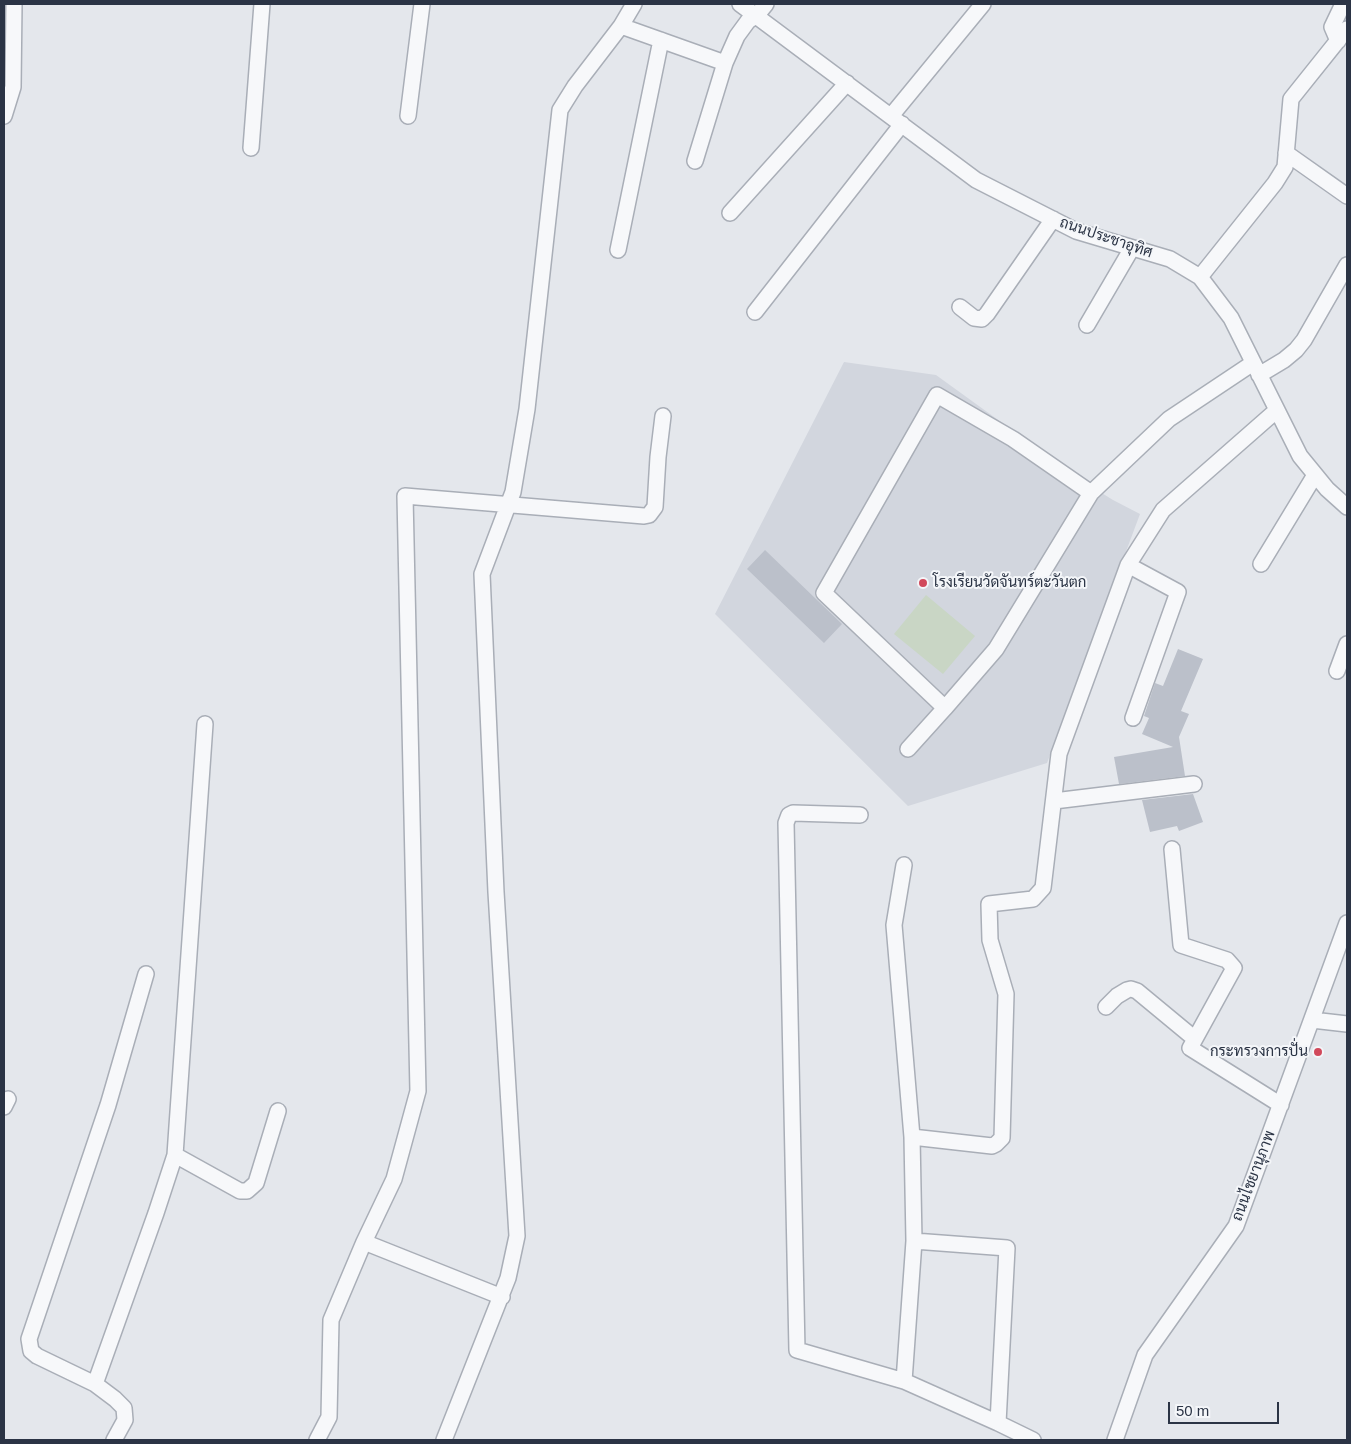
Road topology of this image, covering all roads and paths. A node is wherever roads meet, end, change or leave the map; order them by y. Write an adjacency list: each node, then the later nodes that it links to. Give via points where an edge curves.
1 (14, 4): 14 (street, via 13,87)
2 (262, 4): 17 (street)
3 (422, 4): 15 (street)
4 (634, 4): 9 (street)
5 (740, 4): 8 (street, ถนนประชาอุทิศ)
6 (983, 4): 16 (street)
7 (1343, 4): 10 (street, via 1332,27)
8 (762, 10): 12 (street, via 748,21); 13 (street, ถนนประชาอุทิศ)
9 (621, 26): 11 (street); 35 (street, via 560,110 527,409)
10 (1342, 35): 18 (street, via 1291,99)
11 (661, 40): 12 (street); 24 (street)
12 (725, 63): 19 (street)
13 (847, 83): 16 (street, ถนนประชาอุทิศ); 21 (street)
14 (4, 116)
15 (408, 116)
16 (897, 120): 22 (street, ถนนประชาอุทิศ, via 976,180); 28 (street)
17 (251, 148)
18 (1286, 153): 20 (street); 26 (street, via 1285,167 1275,183)
19 (696, 161)
20 (1347, 196)
21 (730, 213)
22 (1053, 219): 23 (street, ถนนประชาอุทิศ, via 1076,231); 27 (street, via 982,319 974,318)
23 (1132, 248): 26 (street, ถนนประชาอุทิศ, via 1170,259); 29 (street)
24 (618, 250)
25 (1347, 265): 30 (street, via 1296,350 1284,360)
26 (1200, 277): 30 (street, ถนนประชาอุทิศ, via 1231,318)
27 (960, 307)
28 (755, 312)
29 (1087, 325)
30 (1256, 369): 31 (street, ถนนประชาอุทิศ); 34 (street, via 1169,419)
31 (1277, 410): 33 (street, ถนนประชาอุทิศ, via 1300,456); 38 (street, via 1163,510)
32 (663, 416): 35 (street, via 656,502 649,515)
33 (1315, 475): 36 (street, ถนนประชาอุทิศ); 37 (street)
34 (1091, 493): 41 (street, via 996,649); 41 (street, via 1013,439 937,395 824,593)
35 (509, 504): 61 (street, via 405,496 418,1091 394,1179); 62 (street, via 482,574 496,892 517,1236)
36 (1347, 507)
37 (1261, 564)
38 (1128, 566): 42 (street, via 1178,592); 46 (street, via 1059,754)
39 (1347, 644): 40 (street)
40 (1337, 672)
41 (944, 708): 44 (street)
42 (1133, 718)
43 (205, 724): 59 (street)
44 (908, 749)
45 (1194, 784): 46 (street)
46 (1054, 801): 58 (street, via 1043,888 1033,899 989,904 990,940 1006,994 1002,1138 992,1146)
47 (860, 815): 63 (street, via 793,813 786,823 797,1350)
48 (1172, 849): 55 (street, via 1180,945 1227,960 1234,968)
49 (904, 865): 58 (street, via 894,925)
50 (1347, 922): 53 (street, ถนนไชยานุภาพ)
51 (146, 974): 64 (street, via 108,1105 29,1339 31,1351 37,1356)
52 (1106, 1007): 55 (street, via 1116,996 1131,989)
53 (1312, 1020): 54 (street); 56 (street, ถนนไชยานุภาพ)
54 (1347, 1024)
55 (1195, 1039): 56 (street, via 1190,1048)
56 (1281, 1105): 70 (street, ถนนไชยานุภาพ, via 1236,1226 1145,1355)
57 (278, 1112): 59 (street, via 256,1183 247,1191 240,1191)
58 (912, 1137): 60 (street)
59 (175, 1155): 64 (street)
60 (914, 1241): 63 (street); 65 (street, via 1007,1248)
61 (364, 1242): 62 (street); 67 (street, via 330,1320 329,1417)
62 (502, 1296): 68 (street)
63 (904, 1381): 65 (street)
64 (95, 1384): 66 (street, via 124,1408 125,1420)
65 (998, 1423): 69 (street)
66 (114, 1440)
67 (317, 1440)
68 (444, 1440)
69 (1033, 1440)
70 (1116, 1440)

